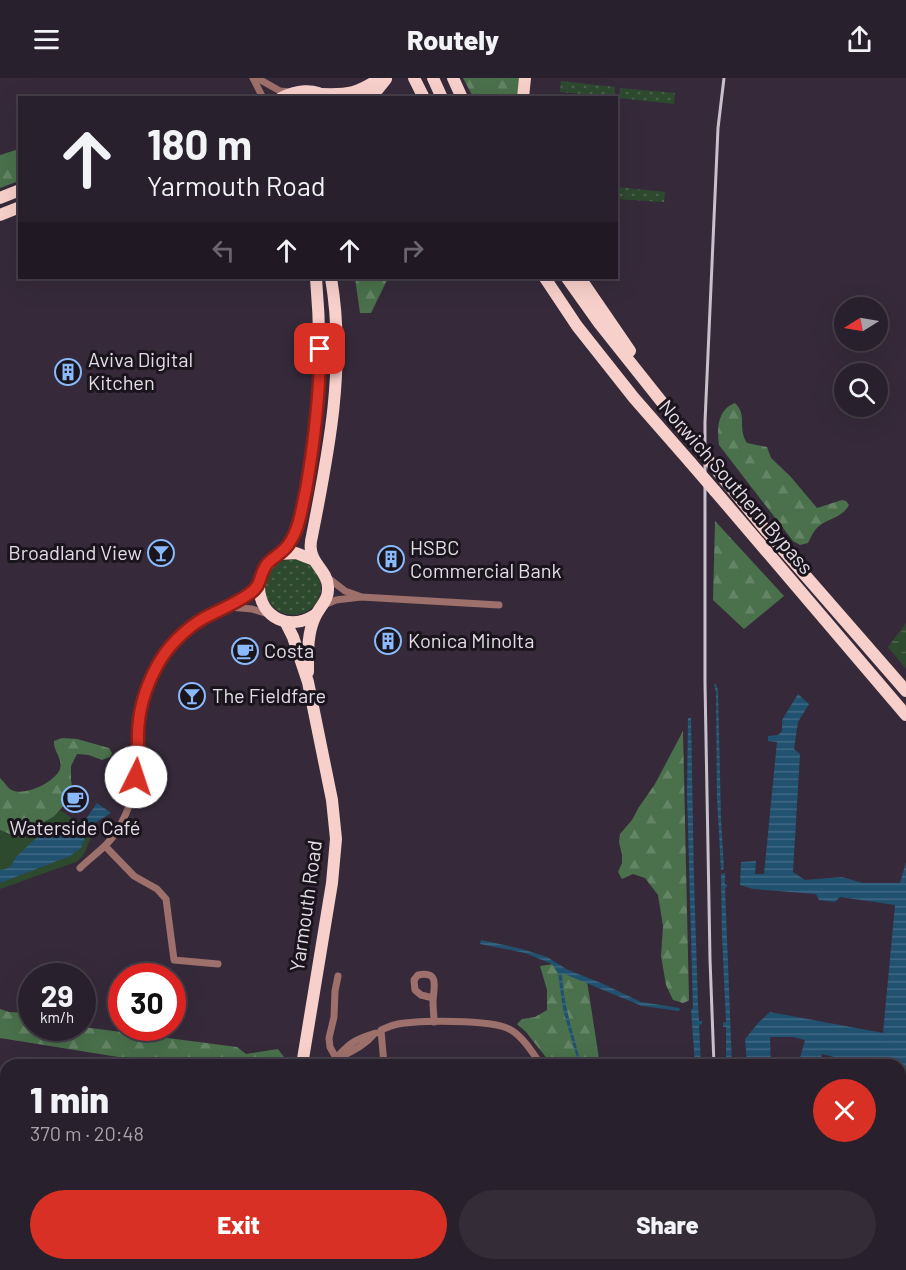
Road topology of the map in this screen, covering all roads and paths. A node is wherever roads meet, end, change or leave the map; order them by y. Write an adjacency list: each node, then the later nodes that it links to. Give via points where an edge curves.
1 (255, 78): 8 (street, via 280,91); 9 (street)
2 (387, 78): 7 (highway)
3 (414, 78): 12 (highway)
4 (433, 78): 13 (highway)
5 (453, 78): 14 (highway)
6 (525, 78): 15 (highway)
7 (375, 91): 11 (highway, via 366,87)
8 (294, 92): 10 (highway); 11 (highway)
9 (262, 96)
10 (285, 96)
11 (325, 96)
12 (423, 96)
13 (441, 96)
14 (461, 96)
15 (523, 96)
16 (18, 191): 17 (highway)
17 (0, 198)
18 (18, 208): 19 (highway)
19 (0, 215)
20 (316, 279): 26 (highway, via 320,369 315,432 295,534)
21 (333, 279): 27 (highway, via 336,387 331,438 312,536)
22 (546, 279): 39 (highway, Norwich Southern Bypass, bridge, via 634,398)
23 (568, 279): 25 (highway, Norwich Southern Bypass)
24 (581, 279): 25 (highway)
25 (664, 406): 38 (highway, Norwich Southern Bypass, bridge)
26 (279, 554): 27 (highway, via 296,553); 29 (highway, via 266,565)
27 (314, 560): 28 (highway)
28 (326, 576): 30 (street, via 345,591); 31 (highway)
29 (259, 585): 33 (street); 34 (highway, via 263,605)
30 (361, 597): 31 (street); 32 (street)
31 (324, 605): 35 (highway, Yarmouth Road)
32 (499, 605)
33 (229, 607): 34 (street); 40 (street, via 184,632 158,664 140,713 139,765 134,790 122,822)
34 (272, 615): 36 (highway)
35 (315, 615): 36 (highway, via 301,622); 37 (highway, Yarmouth Road, via 309,634)
36 (285, 623): 37 (highway, Yarmouth Road)
37 (308, 682): 48 (highway, Yarmouth Road, via 332,800 336,848)
38 (906, 691)
39 (906, 715)
40 (106, 847): 41 (street); 42 (street, via 134,876 166,899 174,960)
41 (80, 868)
42 (218, 964)
43 (338, 976): 47 (street, via 329,1038)
44 (433, 998): 45 (street)
45 (434, 1022): 46 (street, via 392,1025); 50 (street, via 480,1022 509,1029)
46 (381, 1030): 47 (street, via 364,1035); 49 (street)
47 (336, 1058)
48 (303, 1059)
49 (383, 1059)
50 (536, 1059)

